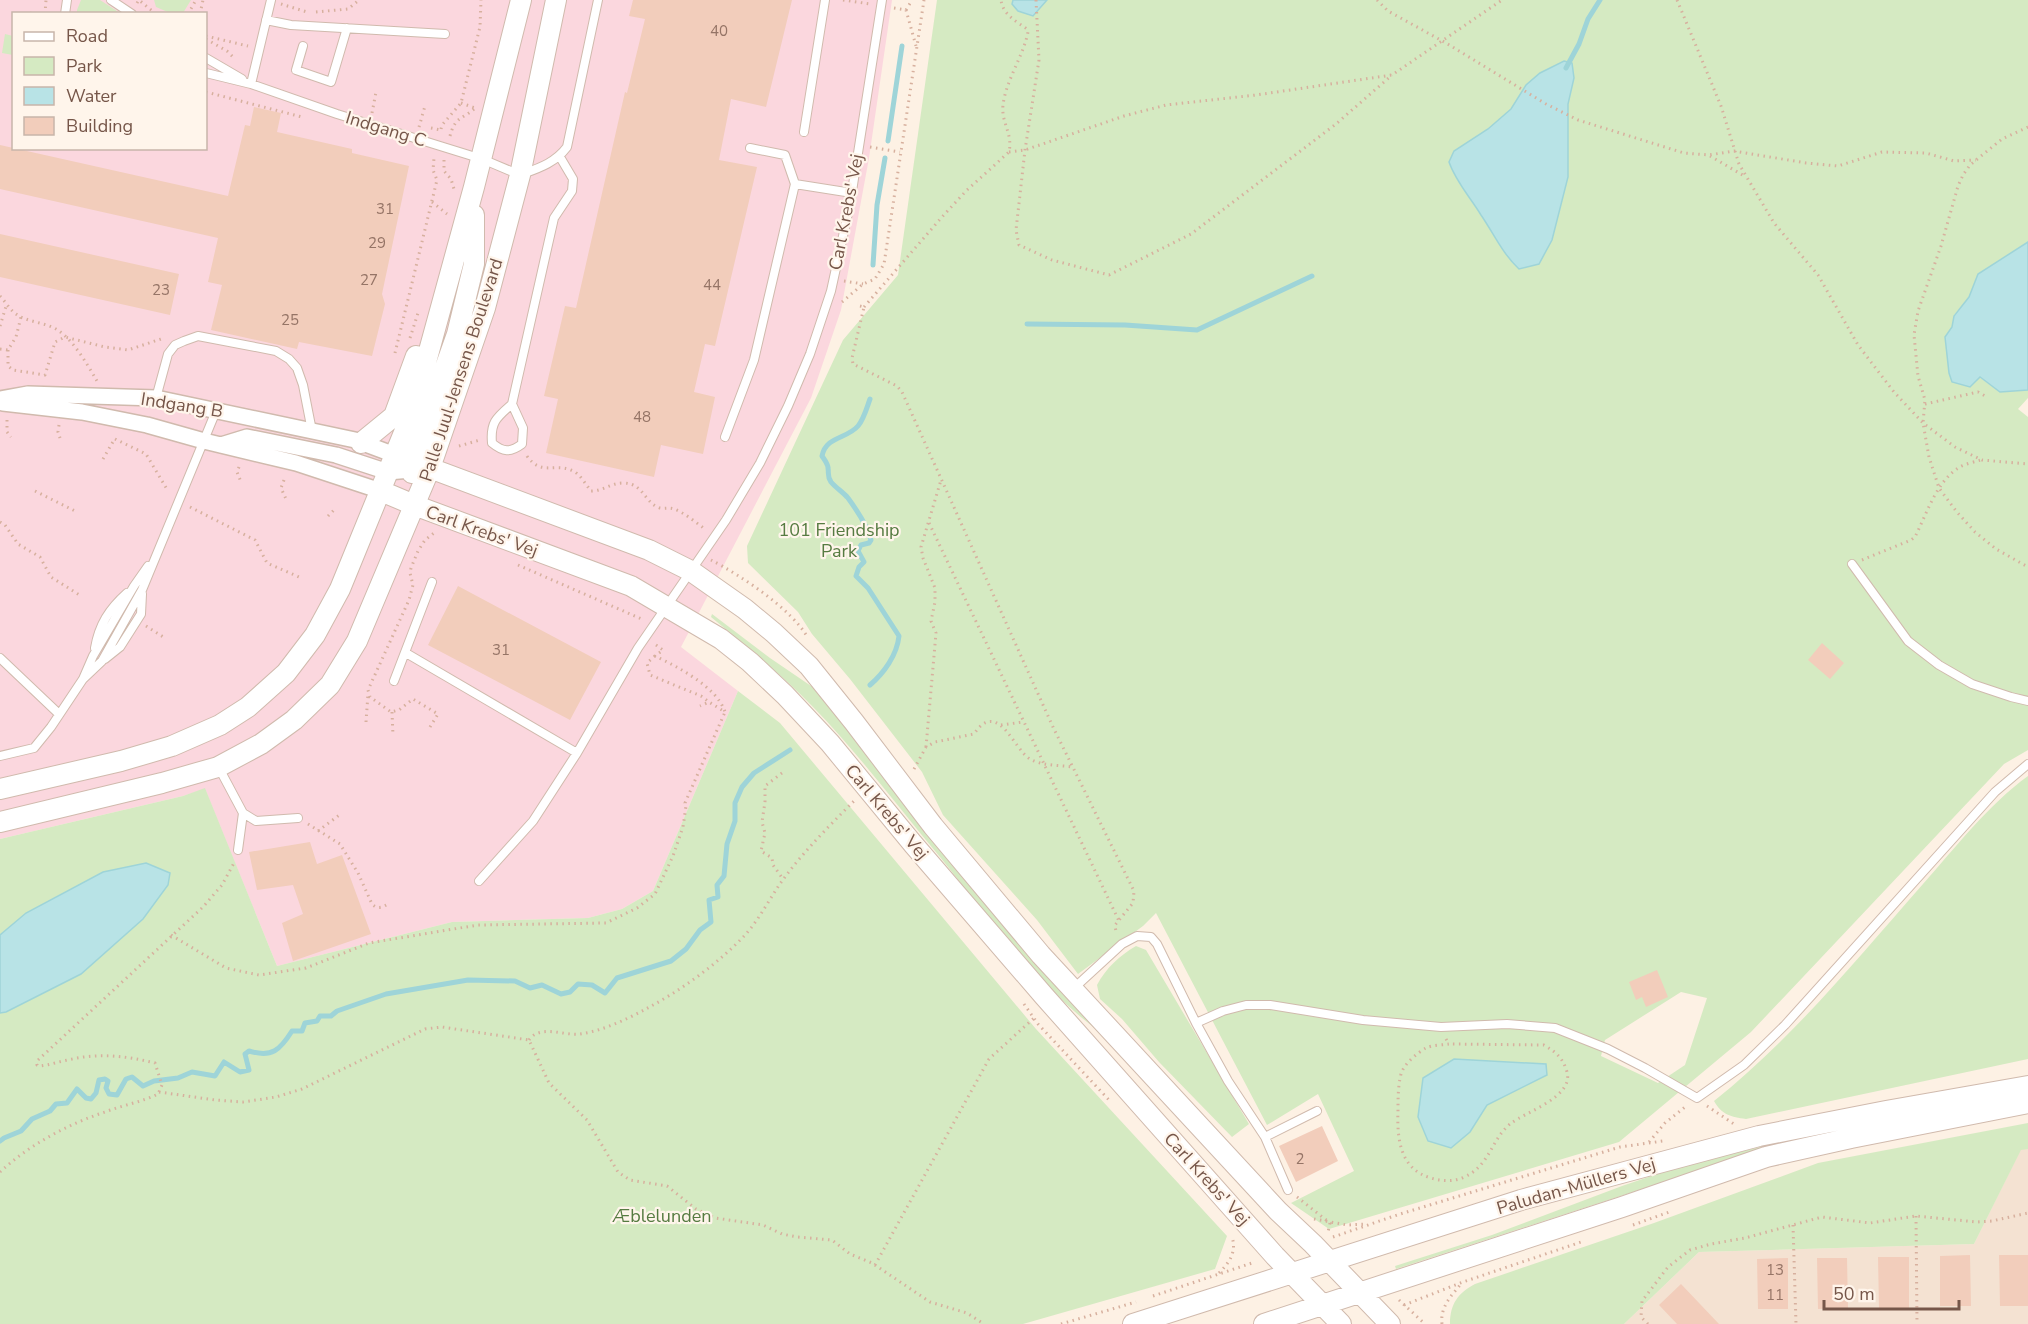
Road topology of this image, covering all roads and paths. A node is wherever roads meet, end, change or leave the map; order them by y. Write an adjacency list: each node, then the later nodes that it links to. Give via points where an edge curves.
1 (111, 0): 19 (lane)
2 (139, 0): 20 (path)
3 (271, 0): 4 (path, via 311,13 348,9); 21 (lane)
4 (359, 0)
5 (481, 0): 41 (path, via 480,27 461,103 442,125)
6 (521, 0): 51 (street, Palle Juul-Jensens Boulevard)
7 (556, 0): 53 (street, Palle Juul-Jensens Boulevard)
8 (598, 0): 50 (lane, via 567,147)
9 (825, 0): 39 (lane)
10 (882, 0): 42 (lane, Carl Krebs' Vej)
11 (912, 0): 18 (path)
12 (924, 0): 47 (path)
13 (1001, 0): 48 (path, via 1007,15 1028,32 1003,103 1011,143)
14 (1036, 0): 45 (path, via 1039,60)
15 (1377, 0): 25 (path, via 1388,11)
16 (1502, 0): 25 (path)
17 (1677, 0): 46 (path, via 1721,106)
18 (906, 10)
19 (129, 12)
20 (154, 12)
21 (266, 20): 22 (lane); 31 (lane)
22 (347, 27): 23 (lane); 27 (lane, via 331,82 296,70)
23 (445, 34)
24 (207, 36): 26 (path)
25 (1441, 40): 30 (path); 49 (path, via 1578,120 1684,153)
26 (250, 46)
27 (303, 46)
28 (207, 59): 31 (lane)
29 (207, 73): 31 (lane)
30 (1392, 75): 45 (path, via 1166,105); 45 (path, via 1336,124 1191,234 1109,275 1052,260 1019,245 1016,230)
31 (251, 84): 37 (lane, Indgang C)
32 (207, 92): 36 (path)
33 (376, 92): 37 (path)
34 (477, 103): 43 (path, via 453,125)
35 (425, 106): 40 (path)
36 (306, 118)
37 (369, 123): 40 (lane, Indgang C)
38 (2028, 127): 52 (path, via 2002,139)
39 (804, 132)
40 (416, 138): 41 (lane, Indgang C)
41 (437, 144): 43 (lane, Indgang C); 73 (path, via 437,180)
42 (859, 145): 47 (path); 57 (lane, Carl Krebs' Vej)
43 (447, 147): 51 (lane, Indgang C); 58 (path, via 443,165 451,179)
44 (750, 148): 55 (lane, via 785,155)
45 (1025, 150): 48 (path)
46 (1734, 151): 49 (path); 52 (path, via 1838,166 1882,152); 54 (path)
47 (900, 152): 61 (path, via 884,264 875,279 863,284)
48 (1008, 152): 99 (path, via 966,191 862,307 853,364 902,392)
49 (1708, 155): 54 (path)
50 (560, 157): 53 (lane); 78 (lane, via 573,179 572,191 554,218)
51 (482, 159): 53 (lane, Indgang C); 56 (street, Palle Juul-Jensens Boulevard)
52 (1976, 160): 79 (path, via 1958,186 1918,310 1915,357)
53 (520, 174): 97 (street, Palle Juul-Jensens Boulevard, via 485,308)
54 (1748, 178): 83 (path, via 1774,223 1818,275 1858,345)
55 (795, 184): 57 (lane); 87 (lane, via 754,360)
56 (474, 187): 62 (street, Palle Juul-Jensens Boulevard); 97 (street, via 474,264 457,334)
57 (852, 193): 61 (lane, Carl Krebs' Vej)
58 (453, 197)
59 (451, 209): 60 (path)
60 (449, 215)
61 (833, 280): 114 (lane, Carl Krebs' Vej, via 810,354 788,406 760,463)
62 (449, 282): 91 (street, via 394,416); 97 (street, Palle Juul-Jensens Boulevard, via 412,413)
63 (0, 296): 64 (path)
64 (7, 303): 66 (path, via 14,314); 67 (path)
65 (420, 308): 69 (path)
66 (21, 316): 68 (path, via 43,322); 72 (path)
67 (0, 326)
68 (65, 337): 70 (path, via 128,350 166,338); 72 (path, via 55,342 45,375 13,370 8,366); 74 (path)
69 (409, 339)
70 (175, 345): 75 (lane, via 168,354); 84 (lane, via 198,336 276,351 289,359 303,385)
71 (0, 349): 72 (path)
72 (8, 350)
73 (393, 364)
74 (106, 396): 75 (street, Indgang B); 77 (street, Indgang B, via 28,394)
75 (156, 398): 80 (street, Indgang B)
76 (1987, 398): 79 (path, via 1978,392)
77 (0, 401): 90 (street, via 82,412)
78 (512, 404): 86 (lane, via 496,418); 92 (lane, via 523,428)
79 (1925, 404): 83 (path)
80 (216, 410): 84 (street, Indgang B); 90 (lane)
81 (7, 420): 85 (path)
82 (59, 422): 89 (path)
83 (1923, 423): 95 (path, via 1955,447); 102 (path)
84 (312, 431): 91 (street, Indgang B)
85 (11, 437)
86 (491, 437): 92 (lane, via 501,450 513,451); 94 (path)
87 (725, 437)
88 (115, 439): 106 (path, via 146,454 171,497)
89 (61, 441)
90 (204, 441): 93 (street); 106 (lane)
91 (361, 443): 97 (street, Indgang B)
92 (522, 444): 114 (path, via 534,465 572,470 591,491 631,484 653,504 671,507)
93 (221, 445): 97 (street, via 247,437); 104 (street)
94 (459, 446)
95 (1982, 460): 96 (path); 102 (path, via 1960,466)
96 (2028, 464)
97 (408, 465): 104 (street, Palle Juul-Jensens Boulevard); 107 (street, Palle Juul-Jensens Boulevard); 120 (street, Carl Krebs' Vej, via 649,550)
98 (239, 467): 101 (path)
99 (942, 479): 112 (path); 150 (path)
100 (284, 480): 105 (path, via 281,488)
101 (241, 482)
102 (1939, 488): 118 (path, via 1916,537); 119 (path, via 1976,532)
103 (35, 490): 109 (path)
104 (381, 490): 107 (street, Carl Krebs' Vej); 154 (street, Palle Juul-Jensens Boulevard, via 340,590 315,635 286,673 248,707 220,725 172,746)
105 (286, 499)
106 (179, 500): 116 (lane); 121 (path, via 255,540 267,563)
107 (414, 506): 124 (street, Carl Krebs' Vej, via 632,586); 151 (street, Palle Juul-Jensens Boulevard, via 357,641 330,685 294,720 261,744)
108 (336, 508): 110 (path)
109 (77, 512)
110 (328, 516)
111 (0, 522): 123 (path, via 18,544 40,557 51,577)
112 (928, 523): 142 (path); 145 (path, via 921,547 935,588 931,621 936,633)
113 (434, 533): 115 (path)
114 (716, 536): 120 (lane, Carl Krebs' Vej)
115 (417, 551)
116 (155, 557): 132 (lane, via 134,586); 132 (lane, via 142,591 102,662)
117 (515, 563): 126 (path)
118 (1852, 564): 135 (lane, via 1915,647 1972,684)
119 (2028, 567)
120 (691, 571): 124 (lane); 168 (street, Carl Krebs' Vej, via 745,609 809,666 933,826)
121 (299, 577)
122 (432, 582): 129 (lane)
123 (81, 596)
124 (666, 607): 126 (lane); 199 (street, Carl Krebs' Vej, via 721,639 785,695 1044,996)
125 (142, 624): 128 (path)
126 (654, 625): 127 (lane)
127 (646, 636): 130 (path, via 663,650); 146 (lane)
128 (165, 638)
129 (406, 653): 133 (lane); 146 (lane)
130 (655, 656): 136 (path, via 647,663 650,675); 139 (path, via 697,680 722,703)
131 (0, 658): 140 (lane)
132 (83, 679): 140 (lane)
133 (394, 681)
134 (368, 693): 141 (path)
135 (2028, 701)
136 (709, 702): 137 (path); 139 (path)
137 (700, 706)
138 (392, 712): 144 (path)
139 (725, 712): 166 (path, via 685,803 683,827 655,894 606,923 478,925 369,943 306,968 259,975 226,968)
140 (59, 714): 147 (lane, via 34,748)
141 (366, 722)
142 (1023, 722): 143 (path); 148 (path)
143 (999, 725): 145 (path, via 986,722 974,734); 148 (path, via 1025,756)
144 (393, 736)
145 (926, 747): 153 (path)
146 (577, 753): 163 (lane, via 533,821)
147 (0, 756)
148 (1043, 763): 150 (path); 165 (path)
149 (2028, 764): 177 (lane, via 1995,792 1785,1025 1743,1065)
150 (1073, 766): 165 (path, via 1134,891 1132,903)
151 (218, 767): 156 (lane); 159 (street, Palle Juul-Jensens Boulevard)
152 (782, 773): 162 (path, via 765,786 761,851 772,858)
153 (912, 773)
154 (0, 789)
155 (858, 797): 162 (path)
156 (243, 813): 158 (lane, via 256,821); 161 (lane)
157 (342, 813): 160 (path)
158 (298, 818): 160 (path)
159 (0, 822)
160 (318, 831): 164 (path, via 340,844 372,904 381,908)
161 (237, 850): 166 (path, via 222,885)
162 (783, 879): 173 (path, via 747,933 680,988 604,1028 579,1034 541,1032)
163 (479, 880)
164 (390, 903)
165 (1119, 921): 167 (path, via 1115,931)
166 (171, 935): 176 (path, via 37,1061 40,1066 104,1055 155,1063 162,1085)
167 (1122, 944): 168 (lane); 171 (lane, via 1137,936 1151,937)
168 (1072, 990): 197 (street, Carl Krebs' Vej)
169 (1021, 999): 170 (path)
170 (1034, 1018): 178 (path); 198 (path, via 988,1059)
171 (1196, 1023): 172 (lane, via 1246,1005 1270,1005 1363,1020); 182 (lane)
172 (1441, 1027): 174 (path); 177 (lane, via 1507,1024 1555,1028 1608,1049)
173 (529, 1040): 176 (path, via 442,1027 425,1029 302,1089 276,1096 243,1102); 198 (path, via 549,1083 587,1120 618,1172 630,1180 667,1186 696,1209 715,1218 763,1225 797,1237 832,1240 850,1254)
174 (1449, 1044): 174 (path, via 1427,1047 1412,1058 1402,1071 1398,1089 1397,1136 1402,1154 1427,1177 1442,1181 1461,1179 1478,1170 1510,1124 1556,1097 1568,1076 1564,1061 1544,1045)
175 (2028, 1086): 197 (street, Paludan-Müllers Vej, via 1759,1136 1521,1200)
176 (159, 1092): 184 (path, via 69,1127)
177 (1697, 1098): 181 (path); 183 (path, via 1665,1123)
178 (1110, 1101)
179 (2028, 1103): 202 (street, Paludan-Müllers Vej, via 1766,1157)
180 (1317, 1111): 182 (lane)
181 (1741, 1126)
182 (1265, 1137): 185 (lane)
183 (1648, 1143)
184 (0, 1172)
185 (1288, 1190): 190 (path)
186 (1680, 1209): 193 (path)
187 (2028, 1213): 188 (path, via 1977,1222)
188 (1916, 1216): 192 (path, via 1870,1223 1822,1217); 212 (path)
189 (1308, 1217): 190 (path)
190 (1330, 1223): 191 (path); 194 (path)
191 (1372, 1224)
192 (1793, 1225): 210 (path, via 1690,1250 1668,1267 1642,1301 1641,1317); 211 (path)
193 (1625, 1227)
194 (1328, 1233)
195 (1239, 1237): 200 (path, via 1229,1229 1234,1251)
196 (1592, 1238): 201 (path)
197 (1329, 1261): 199 (street, Paludan-Müllers Vej); 202 (street, Carl Krebs' Vej)
198 (875, 1265): 205 (path, via 930,1302 967,1313)
199 (1292, 1273): 203 (street, Carl Krebs' Vej); 206 (street, Paludan-Müllers Vej)
200 (1218, 1274)
201 (1463, 1282): 204 (path, via 1419,1298); 209 (path, via 1447,1299)
202 (1359, 1293): 203 (street, Paludan-Müllers Vej); 204 (street, Carl Krebs' Vej)
203 (1322, 1305): 207 (street, Paludan-Müllers Vej); 208 (street, Carl Krebs' Vej)
204 (1385, 1320)
205 (984, 1324)
206 (1133, 1324)
207 (1264, 1324)
208 (1341, 1324)
209 (1442, 1324)
210 (1648, 1324)
211 (1796, 1324)
212 (1917, 1324)

